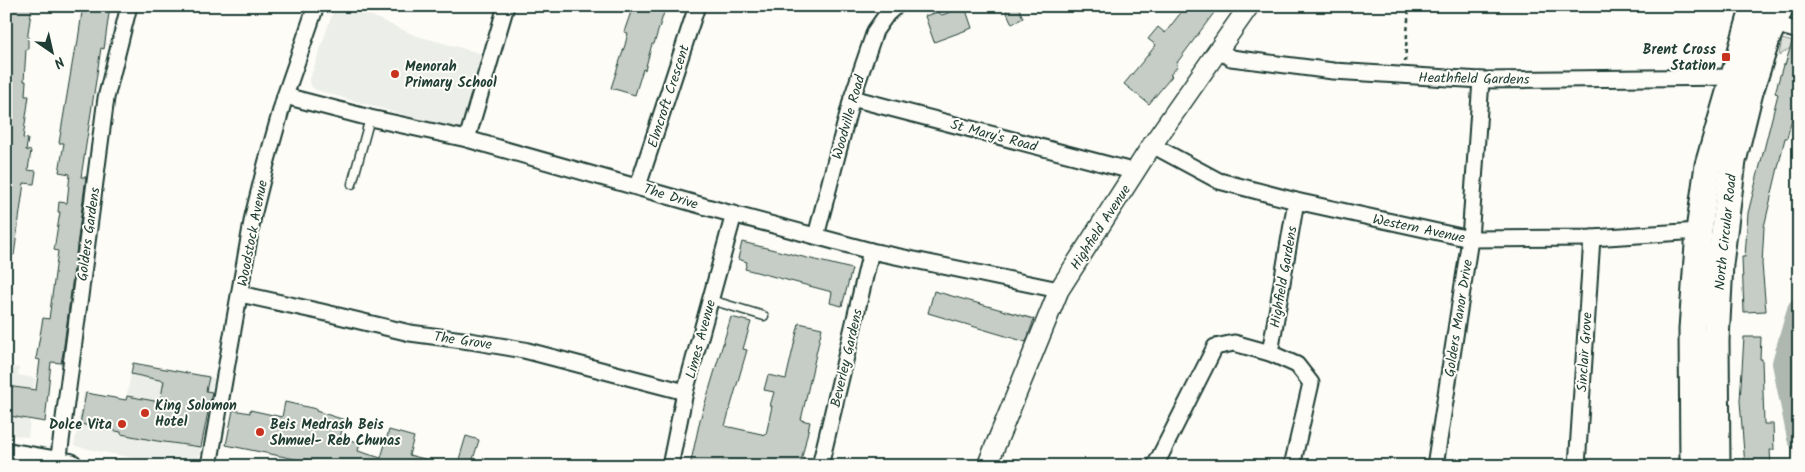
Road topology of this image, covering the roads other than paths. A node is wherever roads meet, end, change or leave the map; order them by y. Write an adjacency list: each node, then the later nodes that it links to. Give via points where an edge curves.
1 (129, 6): 34 (street, Golders Gardens, via 106,98)
2 (316, 6): 12 (street, Woodstock Avenue)
3 (506, 6): 15 (street)
4 (697, 6): 19 (street, Elmcroft Crescent)
5 (896, 6): 13 (street, Woodville Road, via 886,14 875,31)
6 (1249, 6): 9 (street, Highfield Avenue)
7 (1754, 6): 10 (highway, North Circular Road)
8 (1788, 22): 44 (highway, North Circular Road, via 1768,36 1733,161 1716,340)
9 (1218, 50): 11 (street, Heathfield Gardens, via 1231,58 1333,71); 16 (street, Highfield Avenue)
10 (1733, 77): 11 (street, Heathfield Gardens); 22 (highway, North Circular Road, via 1708,165)
11 (1481, 80): 25 (street, Golders Manor Drive)
12 (285, 96): 14 (street, The Drive); 28 (street, Woodstock Avenue, via 253,216)
13 (852, 98): 17 (street, St Mary's Road); 23 (street, Woodville Road)
14 (370, 118): 15 (street, The Drive); 18 (lane)
15 (467, 138): 19 (street, The Drive)
16 (1152, 145): 17 (street, Highfield Avenue); 20 (street, Western Avenue, via 1219,182)
17 (1136, 172): 27 (street, Highfield Avenue)
18 (352, 184)
19 (638, 186): 21 (street, The Drive)
20 (1296, 201): 25 (street, Western Avenue); 31 (street, Highfield Gardens)
21 (734, 214): 23 (street, The Drive); 29 (street, Limes Avenue)
22 (1699, 231): 24 (street, Western Avenue); 43 (highway, North Circular Road, via 1692,329)
23 (816, 236): 26 (street, The Drive)
24 (1592, 238): 25 (street, Western Avenue); 42 (street, Sinclair Grove)
25 (1470, 239): 41 (street, Golders Manor Drive)
26 (871, 251): 27 (street, The Drive); 37 (street, Beverley Gardens)
27 (1059, 290): 38 (street, Highfield Avenue)
28 (240, 294): 32 (street, The Grove, via 410,333 524,350); 35 (street, Woodstock Avenue)
29 (711, 300): 30 (lane); 32 (street, Limes Avenue)
30 (764, 316)
31 (1270, 353): 39 (street, via 1234,343 1215,347); 40 (street, via 1297,365 1311,383)
32 (685, 392): 36 (street, Limes Avenue)
33 (6, 455): 34 (main road)
34 (64, 465)
35 (208, 466)
36 (670, 466)
37 (820, 466)
38 (987, 466)
39 (1155, 466)
40 (1292, 466)
41 (1436, 466)
42 (1577, 466)
43 (1693, 466)
44 (1716, 466)

